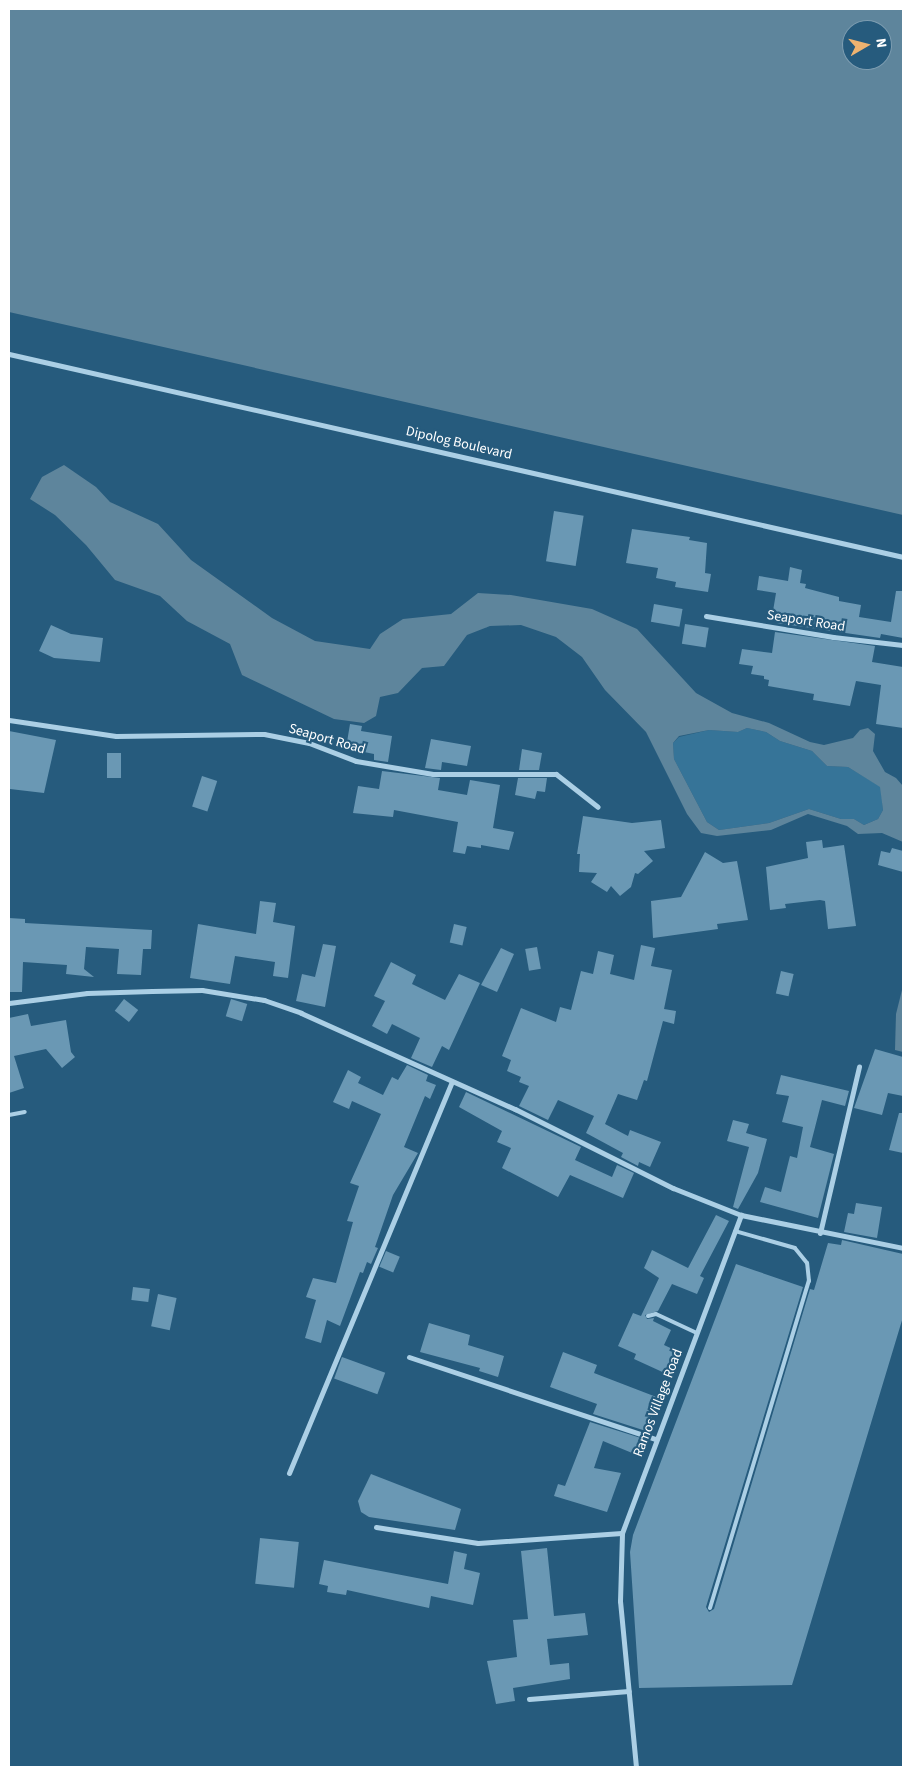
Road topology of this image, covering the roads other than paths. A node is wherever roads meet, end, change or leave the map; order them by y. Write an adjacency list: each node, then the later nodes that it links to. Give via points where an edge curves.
1 (9, 354): 2 (street, Dipolog Boulevard)
2 (903, 557)
3 (706, 616): 4 (street, Seaport Road, via 833,638)
4 (903, 645)
5 (9, 720): 6 (street, Seaport Road, via 116,736 264,734 309,743 356,761 433,774 556,774)
6 (598, 807)
7 (9, 1003): 9 (street, via 87,993 202,990 234,993 301,1014)
8 (858, 1068): 14 (street)
9 (452, 1082): 12 (street, via 673,1188); 20 (street)
10 (25, 1112): 11 (lane)
11 (9, 1115)
12 (741, 1215): 13 (street, Ramos Village Road); 14 (street)
13 (735, 1231): 17 (street, Ramos Village Road); 23 (lane, via 795,1248 807,1263 809,1281)
14 (820, 1233): 15 (street)
15 (903, 1248)
16 (648, 1316): 17 (lane, via 656,1314)
17 (697, 1332): 19 (street, Ramos Village Road)
18 (410, 1357): 19 (street)
19 (656, 1439): 22 (street, Ramos Village Road)
20 (289, 1473)
21 (376, 1527): 22 (street, via 478,1543)
22 (622, 1533): 24 (street, Ramos Village Road, via 620,1601)
23 (710, 1608)
24 (629, 1691): 25 (street); 26 (street, Ramos Village Road)
25 (529, 1699)
26 (636, 1767)

